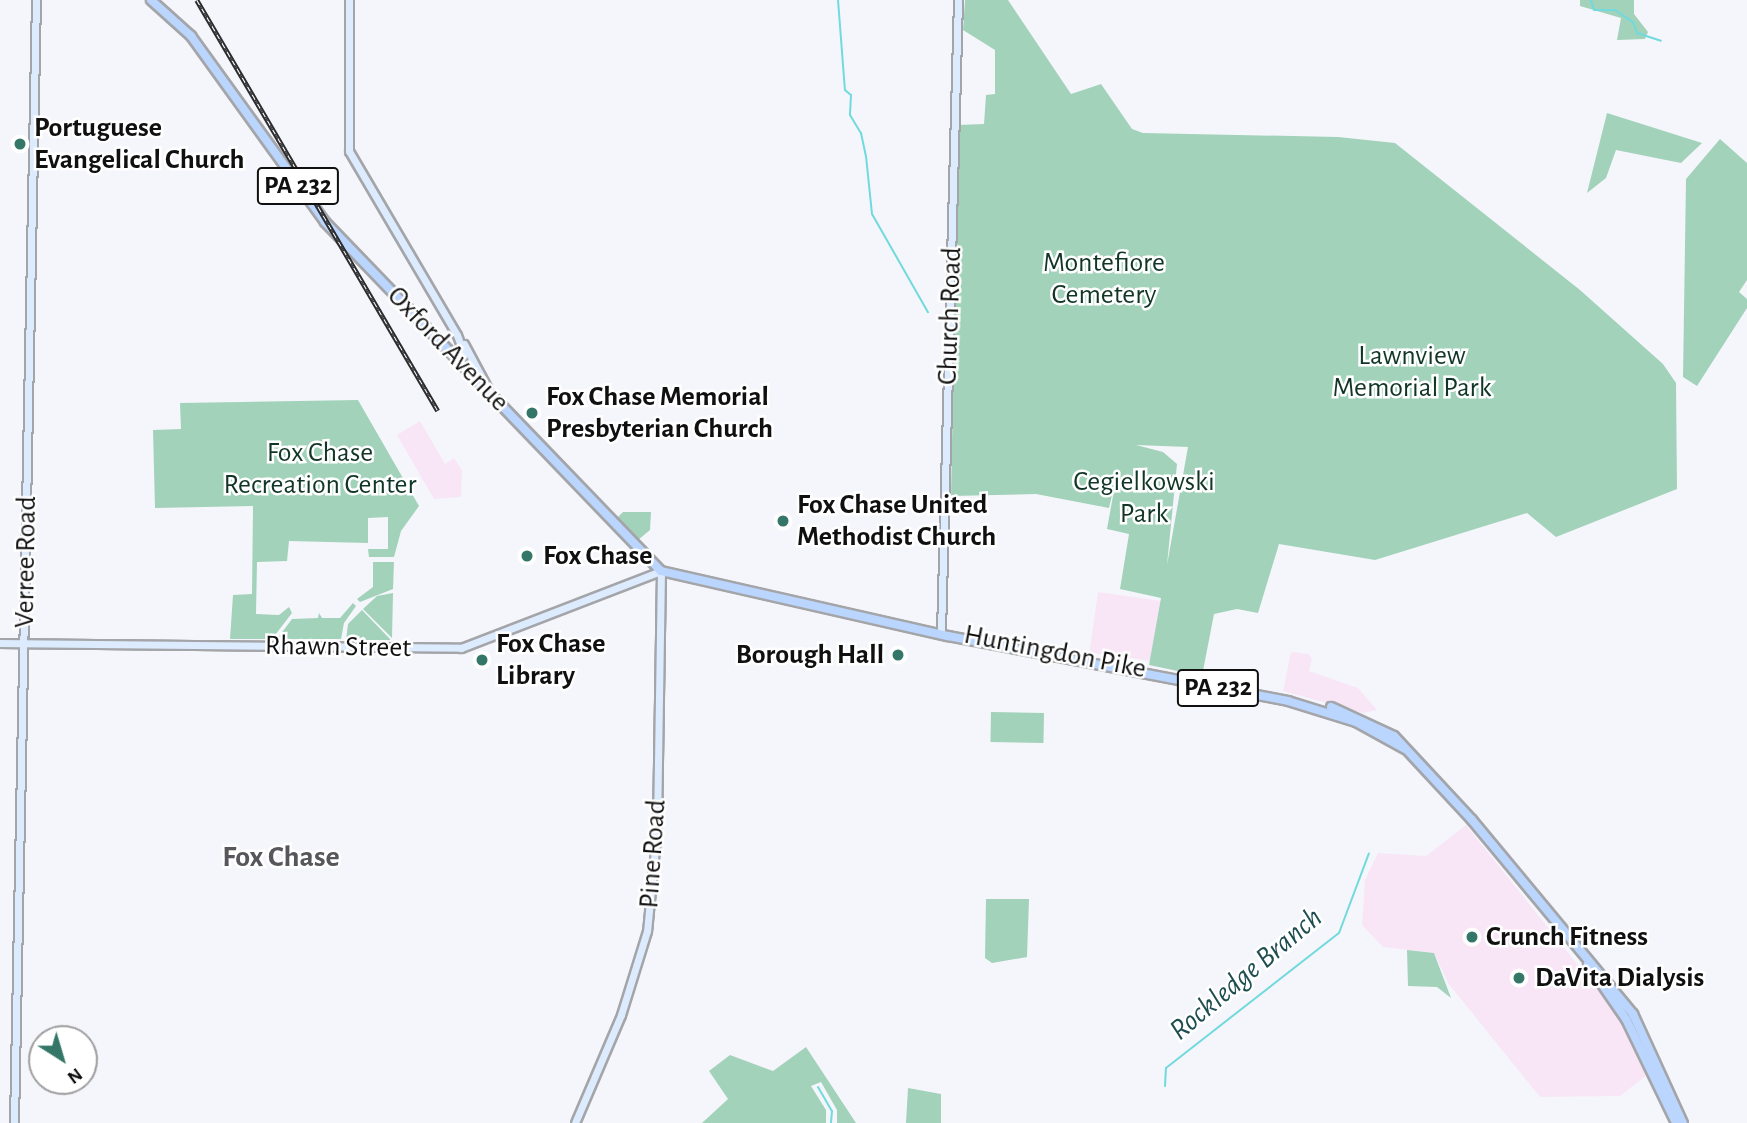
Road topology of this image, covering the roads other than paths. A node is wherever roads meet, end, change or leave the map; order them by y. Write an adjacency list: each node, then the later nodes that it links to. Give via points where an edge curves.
1 (36, 0): 10 (main road, Verree Road)
2 (150, 0): 6 (main road, Oxford Avenue / PA 232, via 191,36 319,215)
3 (349, 0): 5 (main road, via 346,141)
4 (958, 0): 9 (main road, Church Road)
5 (457, 335): 6 (main road, via 464,354); 7 (main road)
6 (459, 361): 7 (main road, Oxford Avenue / PA 232)
7 (490, 393): 8 (main road, Oxford Avenue / PA 232)
8 (661, 571): 9 (main road, Huntingdon Pike / PA 232); 10 (main road, Rhawn Street, via 461,648); 14 (main road, Pine Road, via 657,813 645,939 621,1015)
9 (941, 632): 12 (main road, Huntingdon Pike / PA 232, via 1317,703 1372,723 1405,749 1472,820)
10 (24, 641): 11 (main road, Rhawn Street); 13 (main road, Verree Road)
11 (0, 643)
12 (1588, 964): 15 (main road, Huntingdon Pike / PA 232, via 1626,1019); 16 (main road, Huntingdon Pike / PA 232, via 1633,1014)
13 (14, 1123)
14 (575, 1123)
15 (1676, 1123)
16 (1683, 1123)

